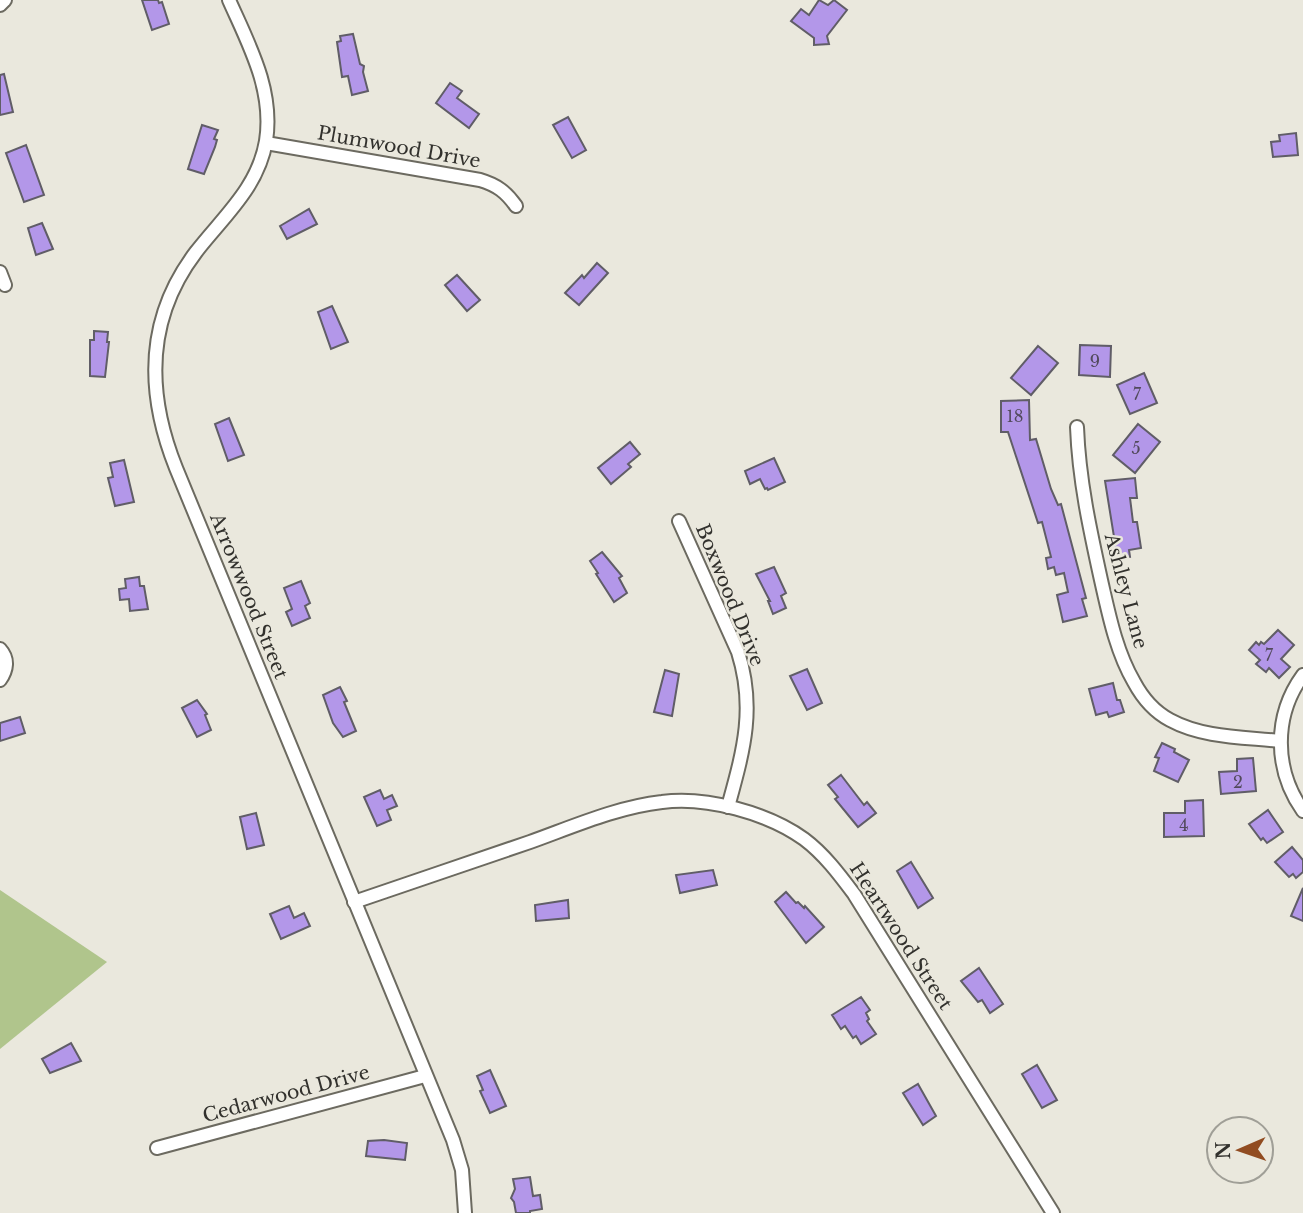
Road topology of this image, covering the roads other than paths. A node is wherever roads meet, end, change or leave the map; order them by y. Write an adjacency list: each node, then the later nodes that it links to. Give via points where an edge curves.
1 (5, 0): 3 (street)
2 (229, 0): 4 (street, Arrowwood Street, via 263,81)
3 (0, 5)
4 (265, 143): 5 (street, Plumwood Drive, via 480,180 505,192); 16 (street, Arrowwood Street, via 244,194 195,253 170,297 157,344 155,394 166,443)
5 (516, 206)
6 (0, 272): 7 (street)
7 (5, 285)
8 (1077, 427): 13 (street, Ashley Lane, via 1081,483 1094,550 1110,621 1133,682 1147,702 1170,720 1198,731)
9 (679, 522): 14 (street, Boxwood Drive, via 744,670 747,730)
10 (0, 649): 12 (street, via 6,659)
11 (1303, 676): 13 (street, via 1288,702)
12 (0, 680)
13 (1280, 741): 15 (street, via 1286,779)
14 (728, 807): 16 (street, Heartwood Street, via 681,801 643,806); 20 (street, Heartwood Street, via 803,838 838,872)
15 (1303, 811)
16 (354, 902): 17 (street, Arrowwood Street)
17 (425, 1076): 18 (street, Cedarwood Drive); 19 (street, Arrowwood Street, via 453,1139 462,1170)
18 (157, 1148)
19 (465, 1213)
20 (1052, 1213)

